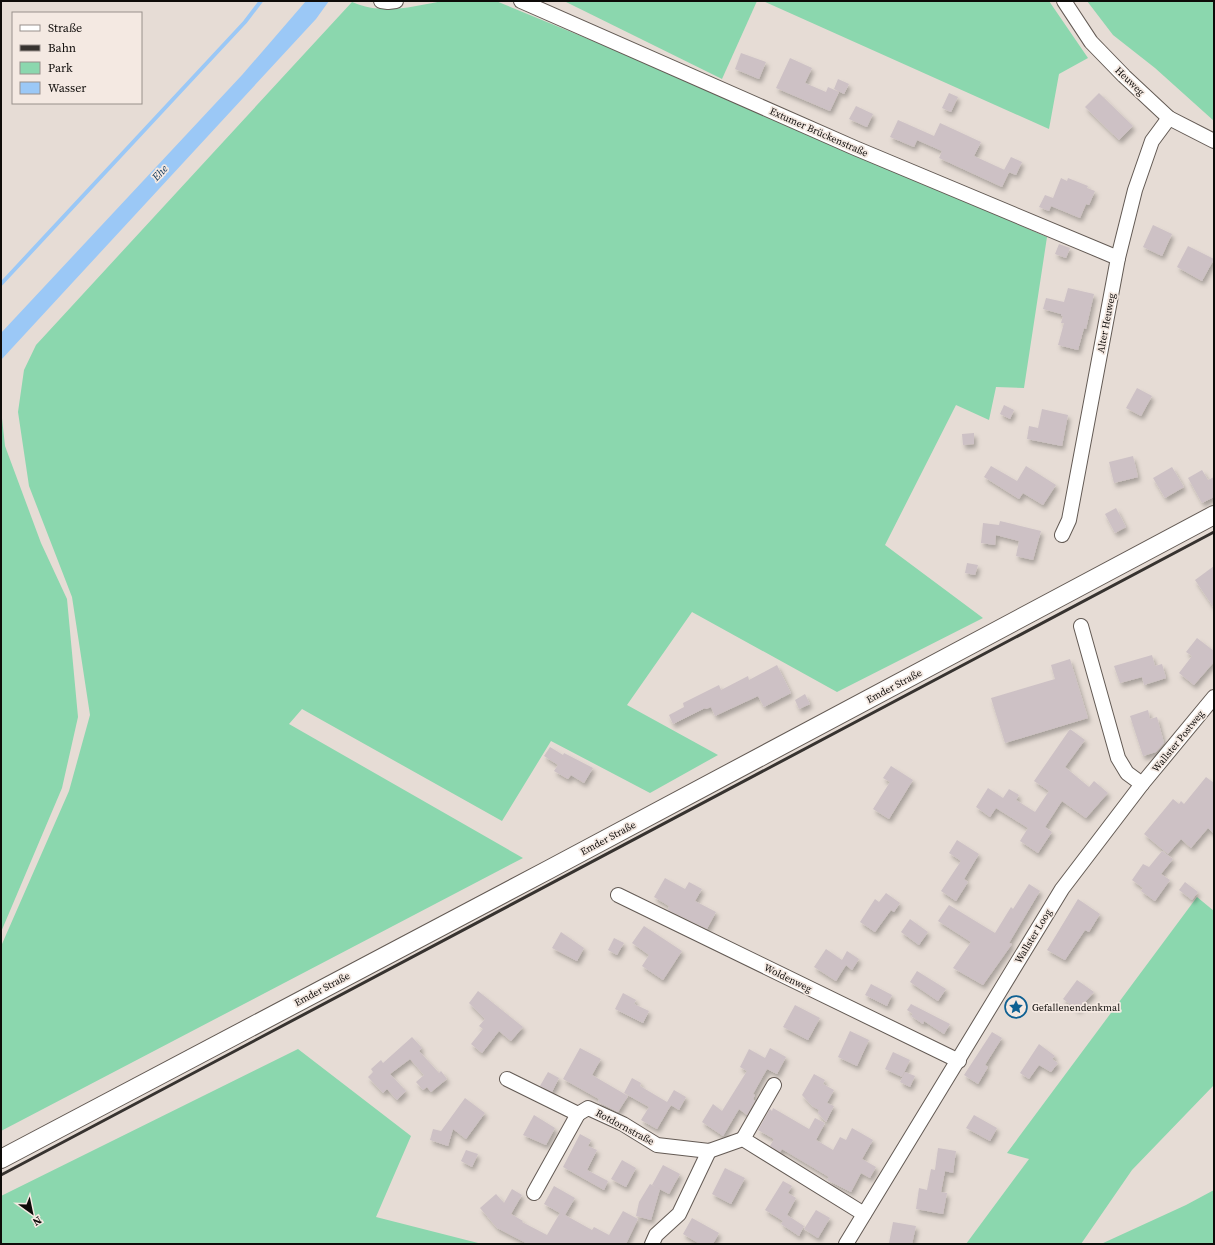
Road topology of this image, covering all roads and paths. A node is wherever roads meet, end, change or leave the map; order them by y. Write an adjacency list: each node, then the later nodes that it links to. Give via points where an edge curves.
1 (381, 1): 2 (street)
2 (396, 1)
3 (521, 1): 7 (street, Extumer Brückenstraße, via 862,151)
4 (1064, 1): 5 (street, Heuweg, via 1091,42)
5 (1169, 118): 6 (street, Heuweg); 7 (street, Alter Heuweg, via 1152,141 1135,190)
6 (1214, 141)
7 (1118, 258): 9 (street, Alter Heuweg, via 1069,520)
8 (1214, 515): 20 (main road, Emder Straße)
9 (1062, 535)
10 (1081, 626): 12 (street, via 1118,758 1127,773)
11 (1214, 697): 12 (street, Wallster Postweg)
12 (1142, 784): 14 (street, Wallster Loog, via 1062,889)
13 (618, 895): 14 (street, Woldenweg)
14 (959, 1061): 22 (street, Wallster Loog)
15 (507, 1078): 17 (street)
16 (774, 1085): 18 (street)
17 (578, 1114): 19 (street, Rotdornstraße, via 588,1108 623,1124 657,1145); 21 (street)
18 (743, 1140): 19 (street, Rotdornstraße); 22 (street)
19 (709, 1152): 23 (street, via 679,1214 656,1235)
20 (1, 1159)
21 (534, 1193)
22 (864, 1214): 24 (street, Wallster Loog)
23 (652, 1244)
24 (846, 1244)

